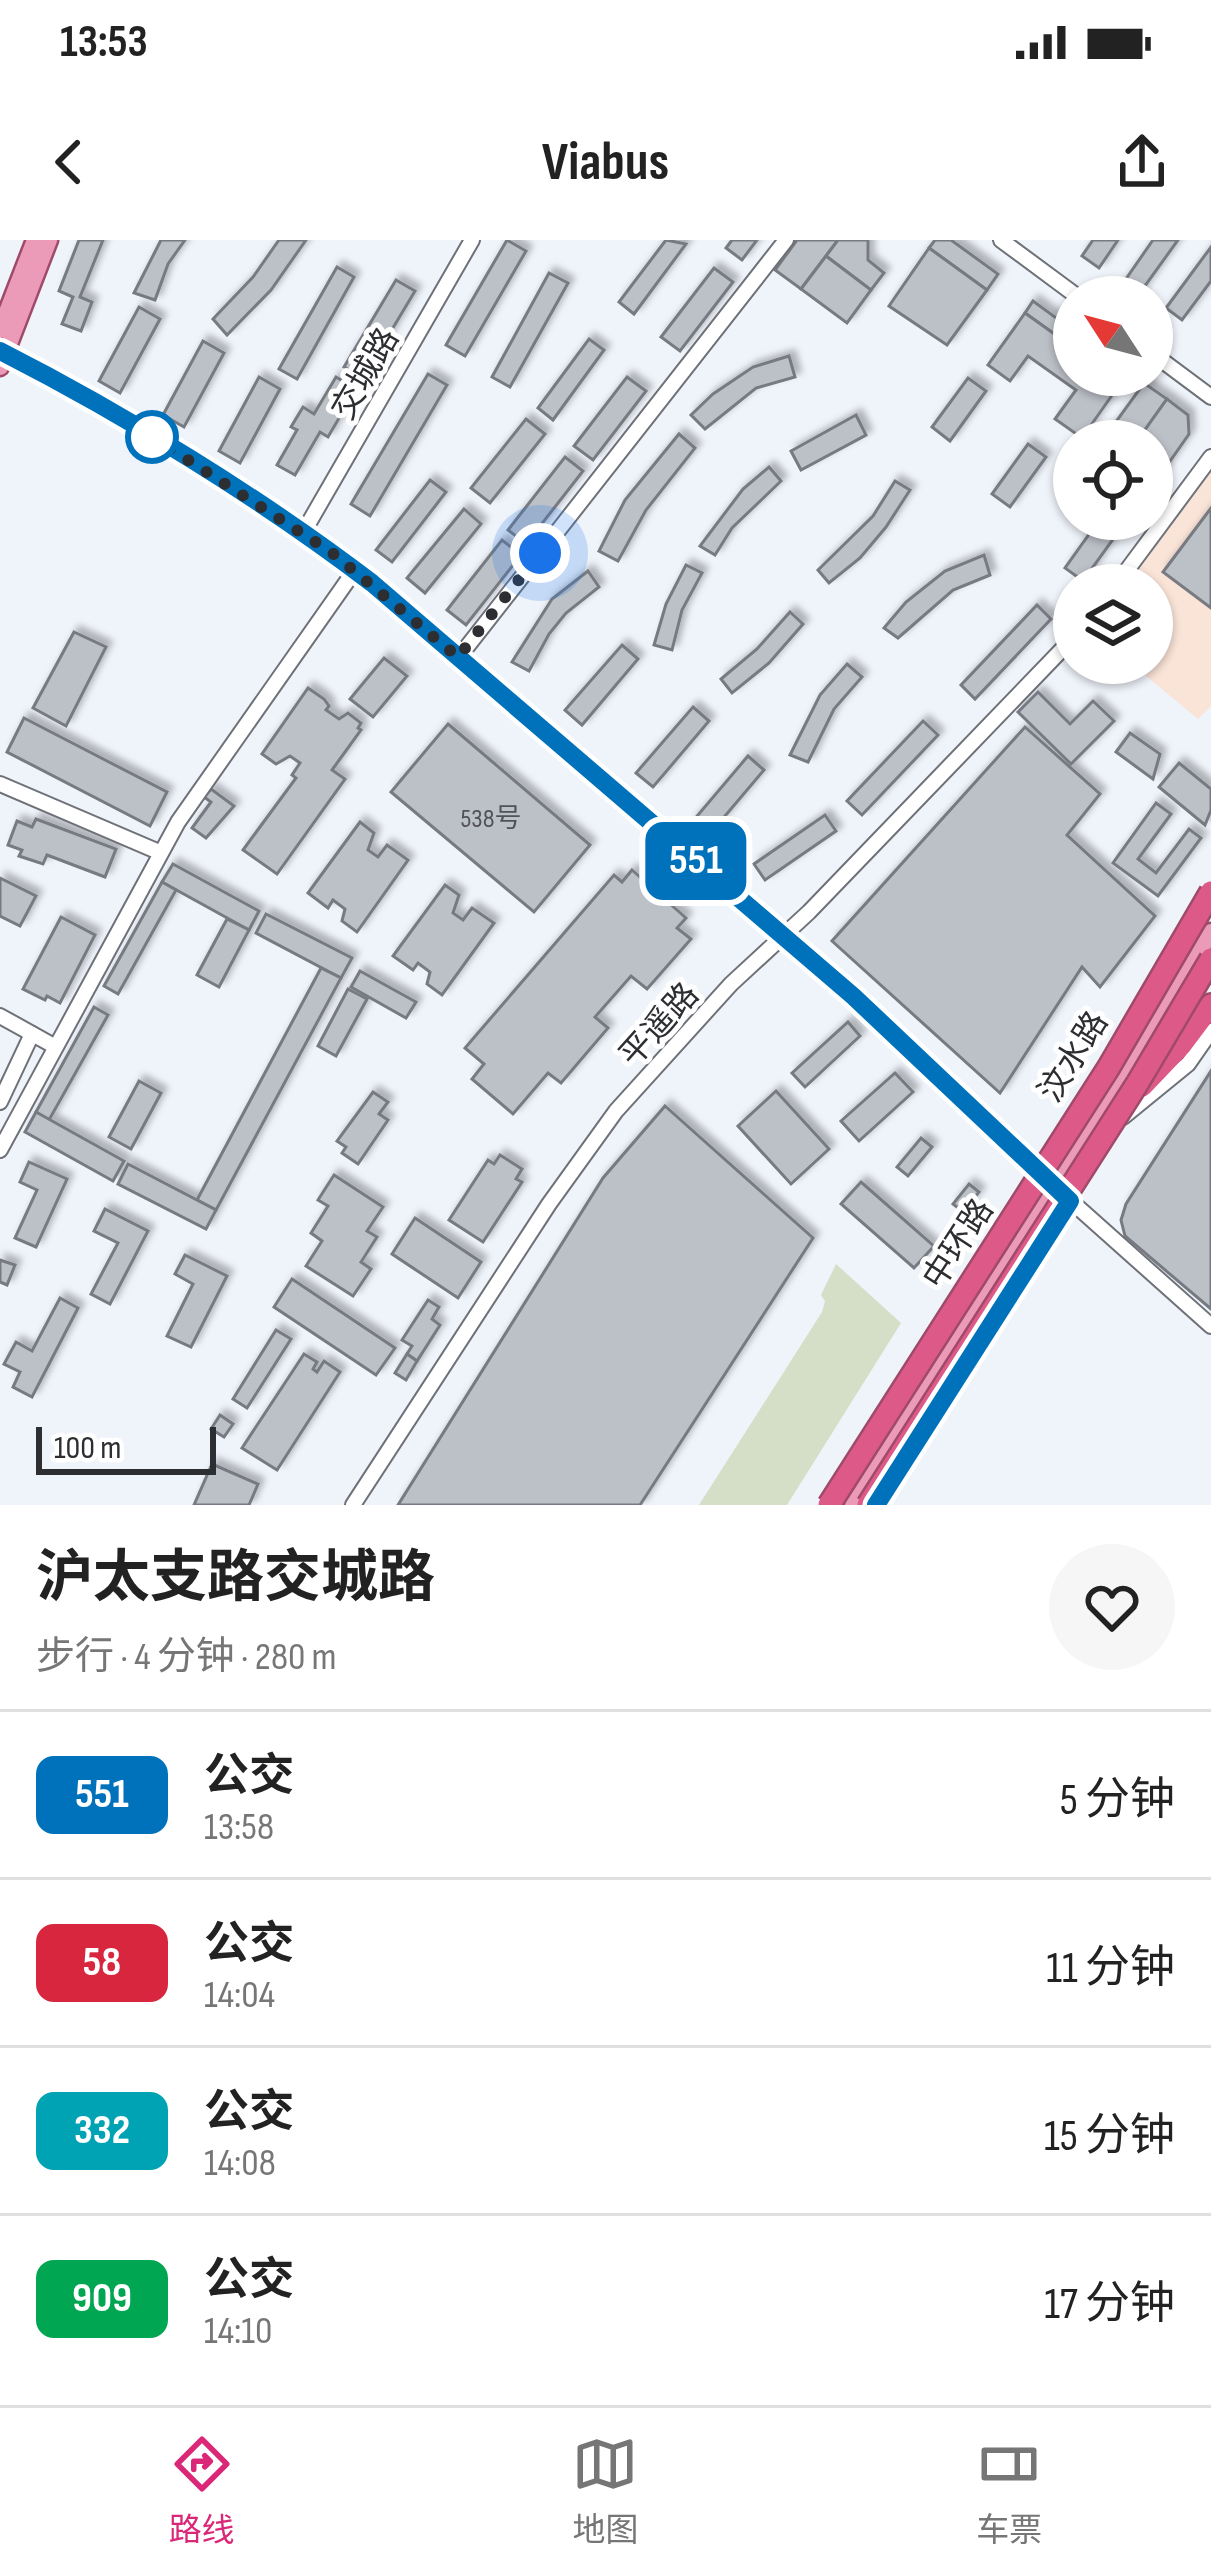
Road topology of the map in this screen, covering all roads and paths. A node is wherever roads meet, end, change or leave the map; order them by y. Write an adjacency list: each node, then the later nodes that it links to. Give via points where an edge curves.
1 (34, 240): 7 (main road)
2 (49, 240): 8 (main road)
3 (472, 240): 12 (street, 交城路)
4 (786, 240): 15 (street)
5 (1001, 240): 6 (street)
6 (1053, 278)
7 (0, 330)
8 (2, 357): 12 (street, via 130,424)
9 (1173, 368): 10 (street)
10 (1211, 397)
11 (1211, 457): 13 (street)
12 (303, 533): 14 (street)
13 (1132, 564)
14 (355, 570): 15 (street); 18 (street)
15 (458, 657): 23 (street)
16 (1053, 658): 23 (street, 平遥路)
17 (0, 784): 18 (street)
18 (160, 852): 32 (street)
19 (1211, 878): 37 (main road, 汶水路)
20 (1211, 892): 43 (highway, 中环路, bridge, via 1156,991)
21 (1211, 907): 37 (main road, 汶水路)
22 (1211, 932): 26 (main road, 汶水路)
23 (783, 934): 37 (street); 42 (street, 平遥路, via 603,1129)
24 (1211, 959): 46 (highway, 中环路, bridge)
25 (1211, 973): 31 (main road)
26 (1179, 985): 31 (main road); 37 (main road, 汶水路)
27 (1211, 1005): 33 (highway)
28 (0, 1016): 30 (street)
29 (1211, 1031): 35 (street, via 1188,1064)
30 (32, 1034): 32 (street); 34 (street)
31 (1173, 1037): 33 (main road)
32 (54, 1046): 36 (street)
33 (1142, 1086): 35 (main road)
34 (0, 1102)
35 (1123, 1117): 38 (main road)
36 (0, 1150)
37 (1046, 1179): 38 (street); 40 (main road, 汶水路); 43 (main road, 汶水路); 44 (main road, 汶水路)
38 (1070, 1201): 39 (street); 41 (main road)
39 (1211, 1326)
40 (932, 1381): 41 (main road); 45 (main road, 汶水路)
41 (922, 1432): 46 (main road)
42 (353, 1505)
43 (826, 1505)
44 (840, 1505)
45 (853, 1505)
46 (872, 1505)

